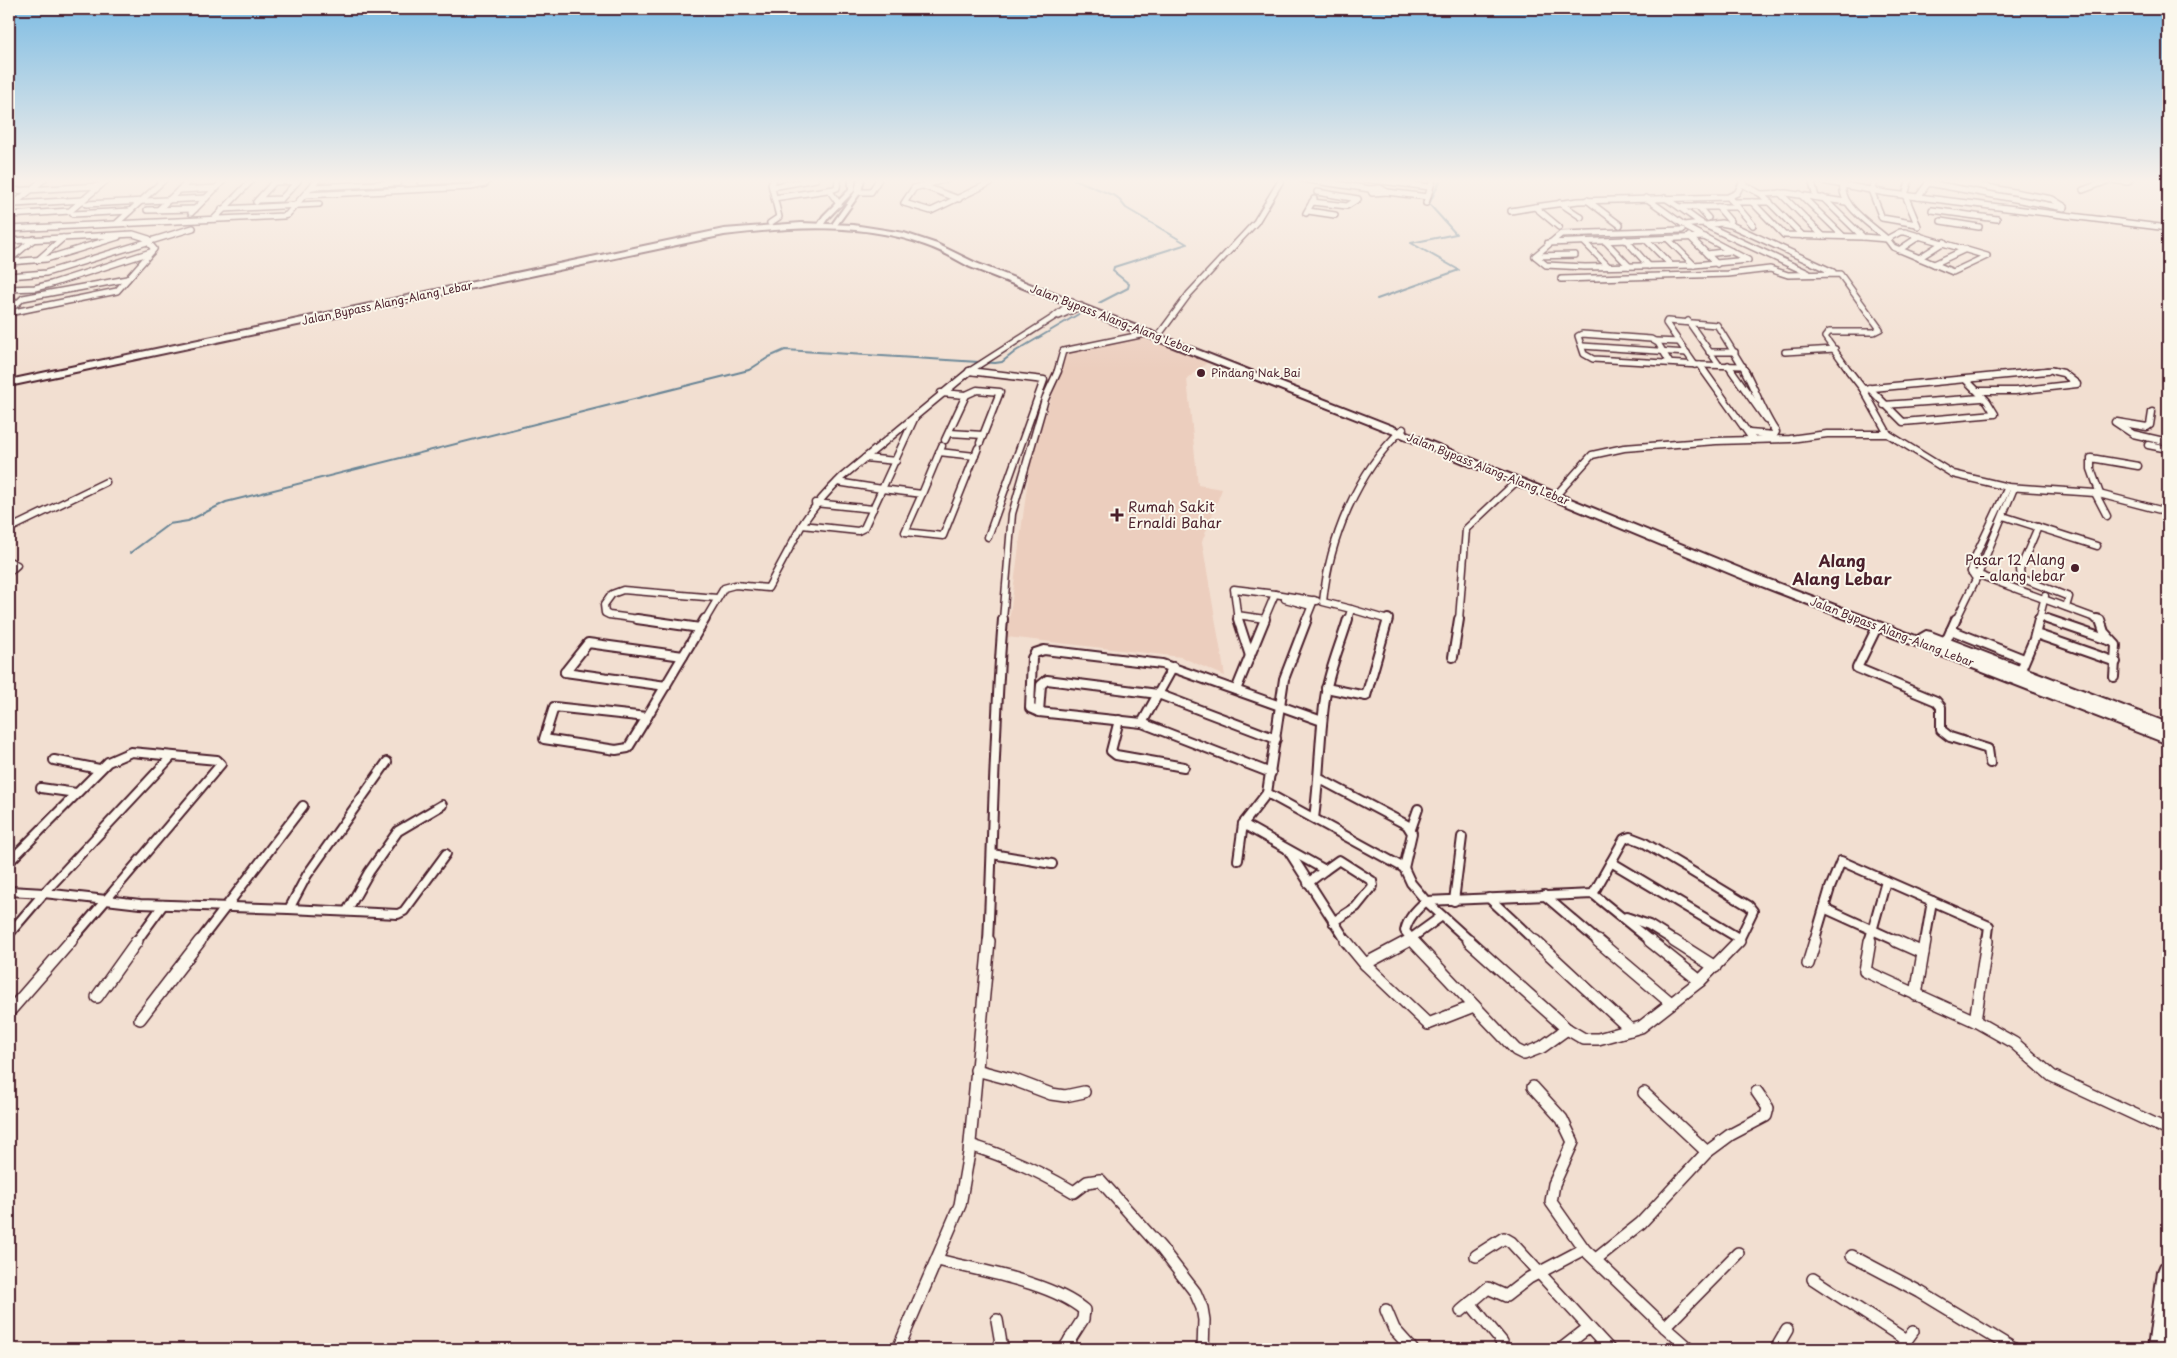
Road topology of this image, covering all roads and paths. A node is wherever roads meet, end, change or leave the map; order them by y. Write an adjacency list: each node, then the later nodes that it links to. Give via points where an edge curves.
1 (30, 242): 40 (street)
2 (58, 242): 39 (street)
3 (99, 242): 39 (street)
4 (140, 242): 51 (street, via 36,273)
5 (150, 242): 33 (street, via 154,248)
6 (655, 242): 72 (highway, Jalan Bypass Alang-Alang Lebar)
7 (669, 242): 72 (highway, Jalan Bypass Alang-Alang Lebar)
8 (924, 242): 57 (highway, Jalan Bypass Alang-Alang Lebar, via 973,265)
9 (941, 242): 58 (highway, Jalan Bypass Alang-Alang Lebar)
10 (1237, 242): 62 (street)
11 (1550, 242): 28 (street)
12 (1598, 242): 25 (street)
13 (1606, 242): 47 (street)
14 (1628, 242): 48 (street)
15 (1648, 242): 43 (street)
16 (1671, 242): 44 (street)
17 (1694, 242): 29 (street)
18 (1715, 242): 27 (street)
19 (1742, 242): 49 (street)
20 (1769, 242): 50 (street)
21 (1889, 242): 31 (street)
22 (1910, 242): 31 (street)
23 (1944, 242): 38 (street)
24 (1945, 242): 30 (street)
25 (1585, 243): 26 (street); 46 (street)
26 (1564, 244): 28 (street); 35 (street)
27 (1718, 244): 29 (street); 32 (street)
28 (1546, 245): 36 (street); 37 (street)
29 (1699, 247): 34 (street)
30 (1966, 249): 42 (street); 42 (street, via 1987,256 1954,272)
31 (1899, 250): 38 (street)
32 (1732, 251): 34 (street); 41 (street, via 1748,260)
33 (152, 252): 53 (street); 54 (street)
34 (1707, 254): 41 (street)
35 (1575, 255): 37 (street); 45 (street)
36 (1535, 256): 37 (street); 45 (street, via 1546,265)
37 (1553, 256)
38 (1919, 258): 42 (street)
39 (38, 260): 40 (street)
40 (9, 261)
41 (1717, 264): 44 (street)
42 (1934, 264)
43 (1671, 265): 44 (street); 48 (street)
44 (1694, 265)
45 (1585, 266): 46 (street)
46 (1608, 266): 47 (street)
47 (1629, 266): 48 (street)
48 (1649, 266)
49 (1810, 274): 50 (street); 52 (street, via 1788,275 1770,269 1728,274)
50 (1837, 274): 66 (street, via 1844,277 1880,329 1826,334)
51 (9, 275)
52 (1561, 278)
53 (127, 279): 56 (street); 59 (street, via 113,293)
54 (35, 288): 55 (street); 56 (street)
55 (9, 289)
56 (23, 298): 59 (street)
57 (1072, 302): 58 (highway, Jalan Bypass Alang-Alang Lebar); 60 (street)
58 (1089, 307): 60 (street); 62 (highway, Jalan Bypass Alang-Alang Lebar)
59 (9, 312)
60 (1054, 317): 78 (street)
61 (1688, 321): 64 (street, via 1666,323); 68 (street); 69 (street, via 1717,325)
62 (1156, 333): 91 (highway, Jalan Bypass Alang-Alang Lebar); 182 (street, via 1064,351 1045,399 1012,514 996,701)
63 (1656, 341): 64 (street); 65 (street, via 1578,334); 67 (street)
64 (1679, 342): 71 (street)
65 (1582, 346): 67 (street); 73 (street, via 1587,357 1593,359)
66 (1835, 349): 70 (street); 82 (street)
67 (1664, 352): 71 (street); 73 (street)
68 (1709, 352): 69 (street); 75 (street)
69 (1735, 352): 77 (street)
70 (1785, 352)
71 (1687, 353): 74 (street)
72 (127, 356): 79 (highway, Jalan Bypass Alang-Alang Lebar); 81 (highway, Jalan Bypass Alang-Alang Lebar)
73 (1670, 363): 74 (street)
74 (1698, 365): 75 (street); 95 (street)
75 (1719, 365): 76 (street)
76 (1728, 366): 77 (street); 90 (street)
77 (1743, 366): 90 (street)
78 (969, 371): 84 (street); 120 (street, via 1044,380)
79 (9, 379)
80 (1966, 380): 82 (street); 83 (street); 83 (street, via 2052,370 2077,382 2069,386 2015,391)
81 (9, 383)
82 (1866, 389): 87 (street); 93 (street)
83 (1979, 391): 86 (street)
84 (941, 393): 85 (street); 88 (street)
85 (966, 395): 92 (street); 94 (street, via 977,389 1000,392)
86 (1982, 398): 87 (street); 87 (street, via 1995,414 1907,423)
87 (1884, 405)
88 (919, 411): 101 (street); 102 (street)
89 (2152, 412): 96 (street, via 2147,427 2115,422 2133,434)
90 (1768, 421): 95 (street, via 1776,434)
91 (1400, 430): 104 (highway, Jalan Bypass Alang-Alang Lebar); 109 (highway, Jalan Bypass Alang-Alang Lebar); 129 (street, via 1379,457 1336,539)
92 (950, 432): 94 (street); 98 (street)
93 (1888, 434): 95 (street, via 1827,434 1790,440); 107 (street, via 1953,474)
94 (983, 436): 100 (street)
95 (1751, 437): 109 (street, via 1624,448 1595,454)
96 (2168, 442)
97 (2148, 445): 99 (street)
98 (942, 446): 100 (street); 110 (street)
99 (2168, 449)
100 (976, 456): 110 (street, via 943,536 905,532)
101 (865, 458): 102 (street); 106 (street)
102 (896, 461): 108 (street)
103 (2138, 466): 111 (street, via 2091,458)
104 (1517, 481): 136 (highway, Jalan Bypass Alang-Alang Lebar); 144 (street, via 1466,529 1458,631)
105 (106, 482): 119 (street)
106 (837, 482): 108 (street); 112 (street)
107 (2011, 488): 111 (street); 115 (street); 124 (street, via 1975,557)
108 (882, 489): 110 (street); 113 (street)
109 (1559, 492): 141 (highway, Jalan Bypass Alang-Alang Lebar)
110 (922, 494)
111 (2098, 494): 114 (street); 116 (street)
112 (816, 503): 113 (street); 117 (street)
113 (873, 509): 117 (street, via 864,528 858,531)
114 (2168, 512)
115 (2003, 516): 118 (street); 124 (street)
116 (2107, 516)
117 (802, 525): 127 (street, via 768,588 729,585)
118 (2038, 527): 121 (street); 125 (street, via 2020,569 2021,578)
119 (9, 529)
120 (988, 537)
121 (2097, 546)
122 (9, 561): 123 (street, via 17,565)
123 (9, 572)
124 (1975, 575): 128 (street); 138 (street)
125 (2047, 590): 128 (street); 131 (street, via 2069,597)
126 (1279, 594): 130 (street); 133 (street, via 1234,589); 135 (street)
127 (717, 598): 137 (street); 137 (street, via 623,590 612,594 604,605 605,613 609,615)
128 (2045, 600): 131 (street); 134 (street)
129 (1323, 602): 130 (street); 132 (street)
130 (1313, 603): 154 (street, via 1284,678)
131 (2066, 607): 140 (street, via 2100,620 2104,632)
132 (1351, 609): 151 (street); 151 (street, via 1388,619 1366,696)
133 (1237, 615): 135 (street); 143 (street)
134 (2041, 617): 139 (street); 140 (street)
135 (1265, 619): 143 (street)
136 (1877, 627): 160 (highway, Jalan Bypass Alang-Alang Lebar); 165 (street, via 1857,668 1936,701 1942,707 1941,730 1988,749)
137 (700, 628): 142 (street)
138 (1951, 630): 141 (street); 145 (street)
139 (2036, 634): 145 (street); 146 (street)
140 (2113, 641): 146 (street)
141 (1943, 642): 148 (highway, Jalan Bypass Alang-Alang Lebar)
142 (683, 656): 150 (street); 150 (street, via 588,643 565,672)
143 (1250, 656): 152 (street)
144 (1452, 657)
145 (2024, 659): 148 (street)
146 (2116, 662): 149 (street)
147 (1173, 667): 152 (street); 153 (street); 155 (street, via 1038,651 1032,658 1029,690 1030,708)
148 (2020, 672): 160 (highway, Jalan Bypass Alang-Alang Lebar)
149 (2114, 677)
150 (666, 686): 156 (street)
151 (1326, 688): 158 (street)
152 (1236, 690): 154 (street)
153 (1158, 694): 155 (street, via 1047,680 1041,684); 159 (street); 161 (street)
154 (1279, 705): 158 (street); 161 (street)
155 (1039, 712): 157 (street)
156 (647, 718): 156 (street, via 624,750 544,739 554,707)
157 (1119, 720): 159 (street); 166 (street, via 1111,752)
158 (1322, 721): 169 (street)
159 (1142, 723): 168 (street)
160 (2167, 736)
161 (1276, 739): 168 (street)
162 (172, 757): 167 (street, via 131,752); 192 (street); 196 (street, via 217,760 221,764)
163 (54, 760): 167 (street)
164 (387, 762): 203 (street, via 307,875)
165 (1990, 763)
166 (1184, 767)
167 (99, 769): 171 (street)
168 (1271, 773): 172 (street)
169 (1320, 779): 176 (street); 178 (street)
170 (41, 788): 171 (street)
171 (76, 793): 184 (street)
172 (1267, 793): 176 (street); 177 (street)
173 (442, 805): 204 (street, via 398,831 368,872)
174 (302, 806): 201 (street)
175 (1418, 809): 178 (street)
176 (1314, 818): 187 (street)
177 (1242, 824): 180 (street); 183 (street)
178 (1411, 829): 187 (street)
179 (1462, 837): 197 (street)
180 (1287, 848): 188 (street); 190 (street)
181 (446, 854): 204 (street, via 402,912)
182 (992, 854): 186 (street); 226 (street, via 987,976)
183 (1238, 860)
184 (9, 862)
185 (1611, 862): 193 (street); 211 (street); 211 (street, via 1624,839 1630,837 1651,847 1749,906 1753,911)
186 (1052, 864)
187 (1404, 868): 199 (street, via 1408,882)
188 (1325, 870): 190 (street); 207 (street, via 1339,860 1372,881 1373,886 1356,907)
189 (1886, 881): 198 (street); 202 (street, via 1841,861); 208 (street)
190 (1308, 883): 207 (street)
191 (9, 891): 192 (street)
192 (44, 893): 196 (street); 209 (street)
193 (1593, 894): 194 (street); 206 (street)
194 (1544, 896): 195 (street); 219 (street)
195 (1489, 898): 197 (street); 225 (street)
196 (106, 900): 200 (street); 221 (street)
197 (1454, 901): 199 (street)
198 (1932, 901): 212 (street); 223 (street, via 1989,926)
199 (1426, 902): 205 (street); 210 (street, via 1406,925 1405,931)
200 (163, 905): 201 (street); 218 (street)
201 (225, 908): 203 (street); 222 (street)
202 (1824, 908): 208 (street); 214 (street)
203 (289, 909): 204 (street)
204 (347, 911)
205 (1442, 916): 210 (street); 224 (street)
206 (1623, 916): 215 (street, via 1649,925); 216 (street)
207 (1333, 922): 213 (street)
208 (1872, 930): 212 (street); 217 (street, via 1865,971)
209 (9, 934)
210 (1410, 939): 213 (street); 220 (street)
211 (1740, 939): 215 (street)
212 (1923, 953): 217 (street)
213 (1365, 964): 220 (street, via 1428,1024)
214 (1808, 964)
215 (1715, 967): 216 (street)
216 (1700, 981): 219 (street)
217 (1916, 995): 223 (street)
218 (97, 996)
219 (1671, 1003): 225 (street, via 1642,1027)
220 (1474, 1006): 224 (street, via 1516,1050 1524,1054 1542,1047)
221 (9, 1012)
222 (140, 1019)
223 (1975, 1021): 231 (street, via 2014,1044 2052,1076)
224 (1567, 1029): 225 (street, via 1584,1038 1598,1039)
225 (1631, 1030)
226 (976, 1070): 228 (street, via 1051,1094 1065,1096); 232 (street)
227 (1533, 1087): 234 (street, via 1566,1125 1572,1137 1573,1142 1554,1184 1551,1202)
228 (1084, 1092)
229 (1758, 1092): 233 (street, via 1768,1108 1766,1116 1730,1135)
230 (1644, 1093): 233 (street)
231 (2168, 1130)
232 (970, 1145): 239 (street, via 960,1205); 252 (street, via 1036,1169 1074,1192 1087,1182 1100,1180 1161,1248 1195,1292 1204,1320)
233 (1707, 1152): 238 (street, via 1641,1223)
234 (1584, 1249): 238 (street); 241 (street)
235 (1738, 1253): 245 (street)
236 (1476, 1256): 241 (street, via 1504,1238)
237 (1852, 1256): 259 (street, via 1920,1292)
238 (1596, 1259): 245 (street)
239 (938, 1260): 249 (street, via 1015,1279 1076,1303 1082,1307 1083,1319); 250 (street)
240 (2168, 1271): 260 (highway)
241 (1539, 1272): 246 (street); 254 (street, via 1506,1296 1488,1288 1465,1307 1502,1342)
242 (1813, 1279): 248 (street)
243 (1386, 1310): 253 (street, via 1394,1329)
244 (998, 1320): 251 (street)
245 (1665, 1327): 257 (street)
246 (1588, 1328): 255 (street); 256 (street)
247 (1787, 1330): 258 (street)
248 (1906, 1340)
249 (1068, 1346)
250 (898, 1349)
251 (1002, 1349)
252 (1203, 1349)
253 (1412, 1349)
254 (1501, 1349)
255 (1561, 1349)
256 (1609, 1349)
257 (1690, 1349)
258 (1776, 1349)
259 (2014, 1349)
260 (2158, 1349)

